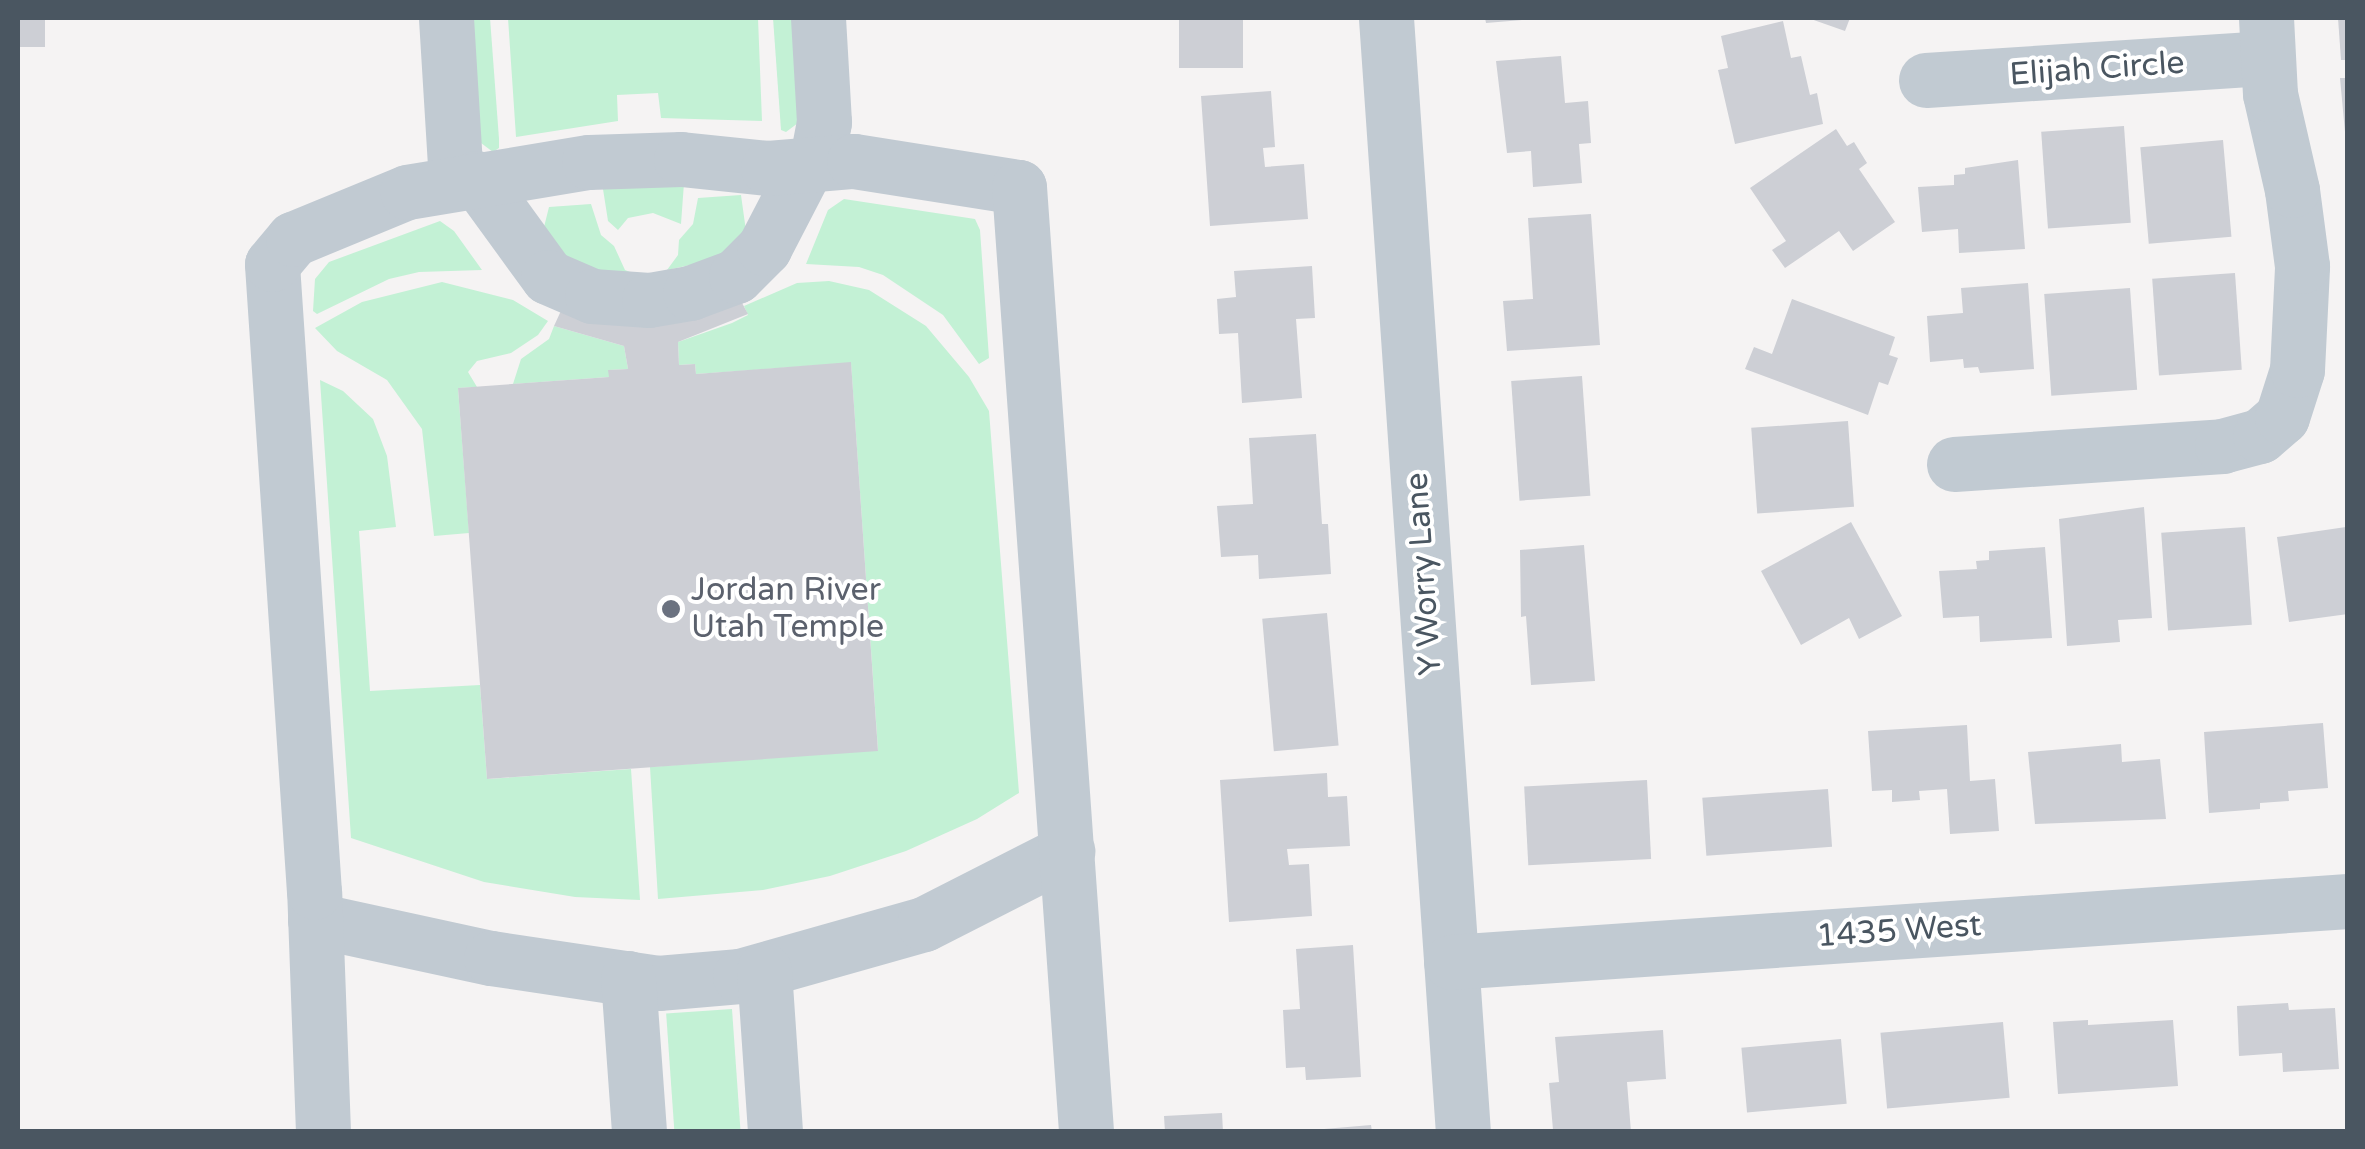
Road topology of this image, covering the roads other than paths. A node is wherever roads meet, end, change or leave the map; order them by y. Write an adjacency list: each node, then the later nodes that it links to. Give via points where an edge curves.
1 (446, 18): 7 (street)
2 (818, 18): 6 (street, via 824,122)
3 (1386, 18): 12 (street, Y Worry Lane)
4 (2267, 38): 5 (street, Elijah Circle); 8 (street, via 2302,266 2294,387 2272,429 2222,446)
5 (1926, 80)
6 (811, 164): 7 (street, via 589,162); 7 (street, via 764,248 736,276 690,294 649,300 592,296 548,277); 9 (street, via 854,161 1019,187)
7 (466, 180): 11 (street, via 407,192 294,239 272,264)
8 (1954, 464)
9 (1068, 851): 13 (street, via 924,924); 18 (street)
10 (2348, 901): 12 (street, 1435 West)
11 (315, 920): 14 (street, via 491,958); 15 (street)
12 (1451, 962): 19 (street, Y Worry Lane)
13 (764, 970): 14 (street, via 658,982); 17 (street)
14 (628, 978): 16 (street)
15 (323, 1132)
16 (639, 1132)
17 (775, 1132)
18 (1086, 1132)
19 (1463, 1132)

